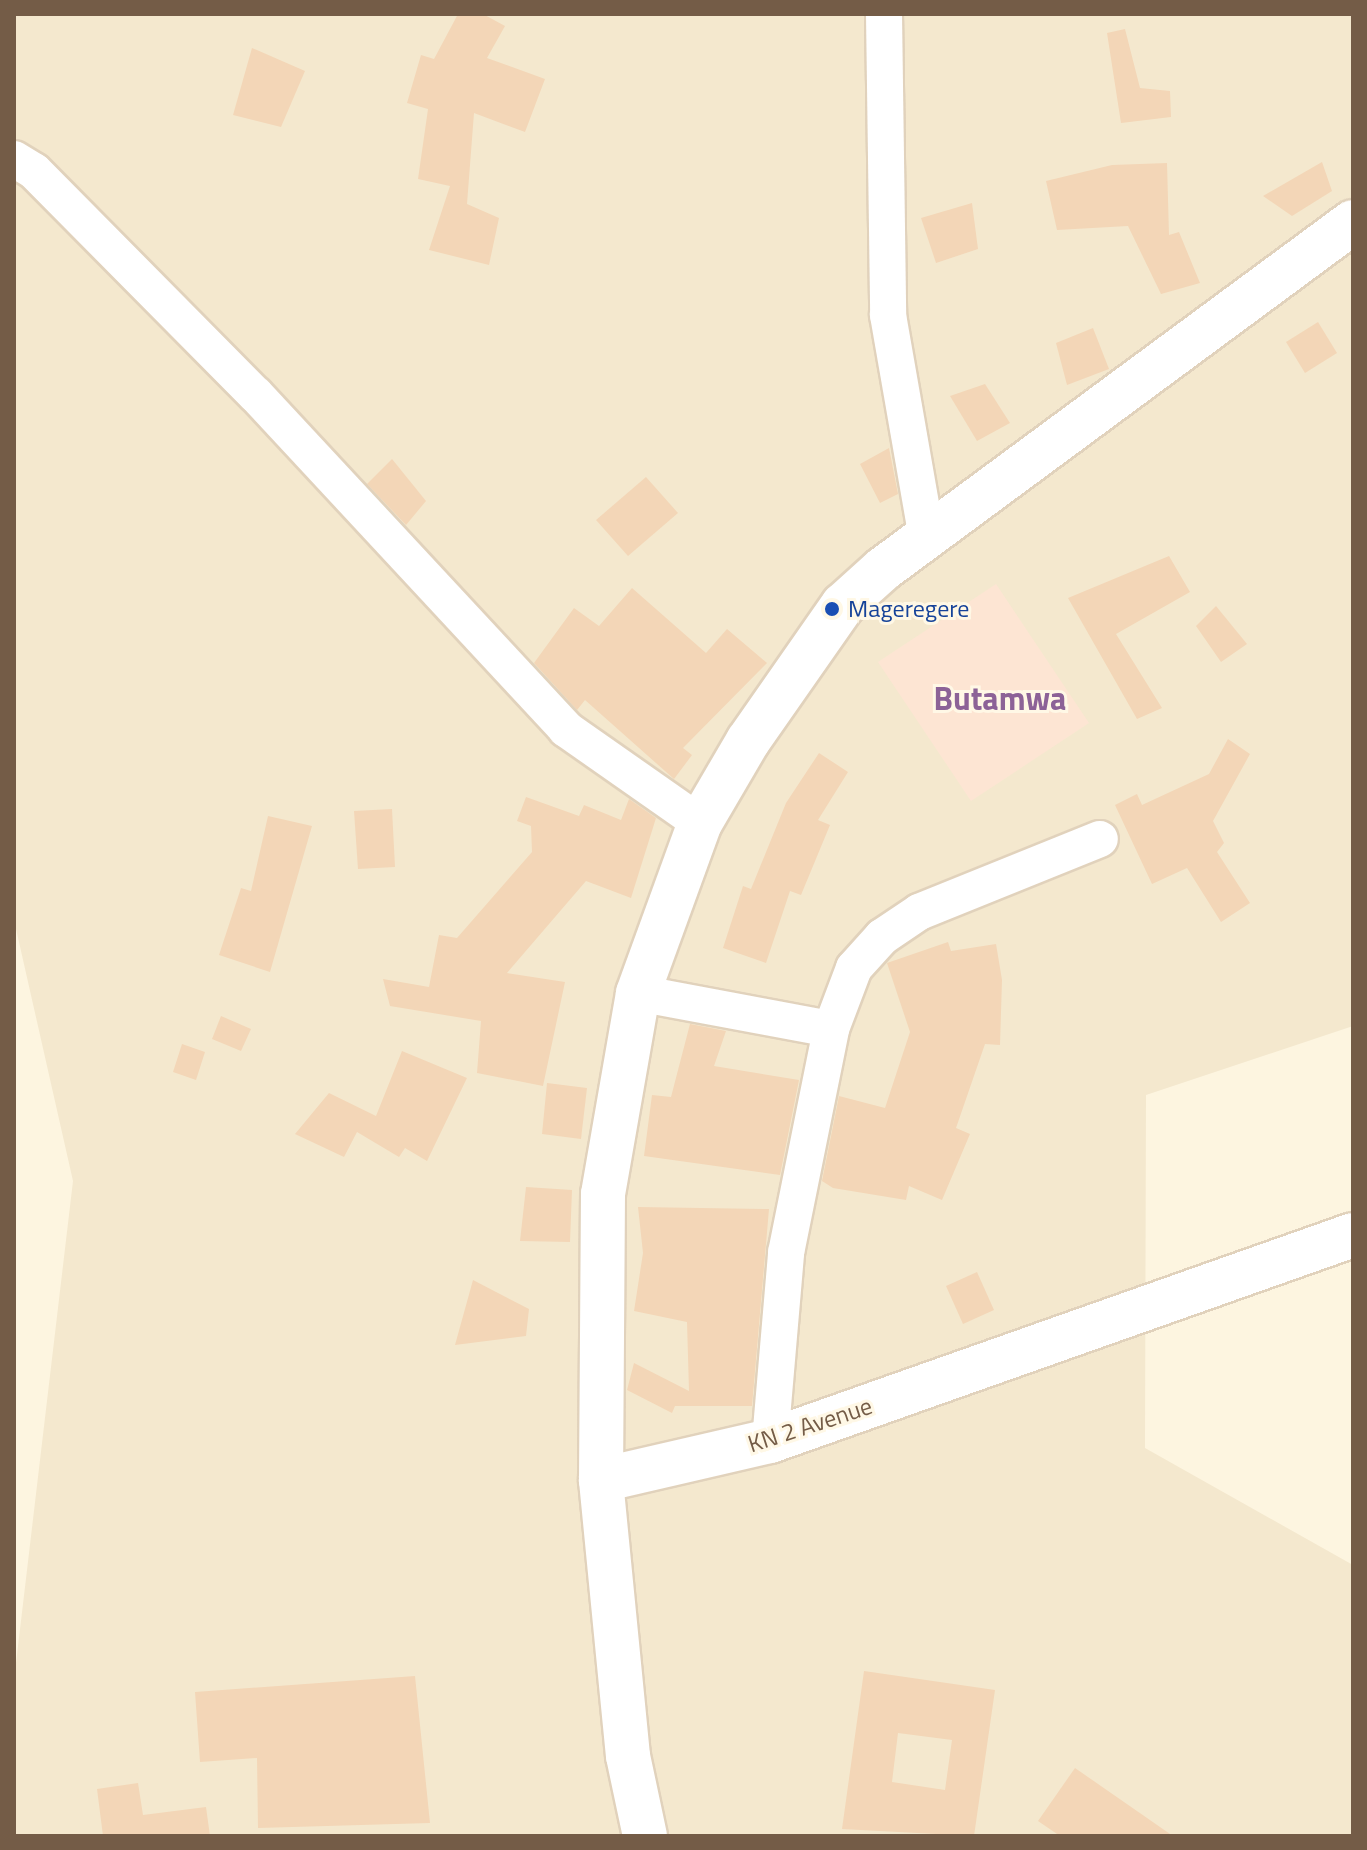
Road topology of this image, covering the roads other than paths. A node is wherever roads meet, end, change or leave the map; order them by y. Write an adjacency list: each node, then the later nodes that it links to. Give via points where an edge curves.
1 (884, 14): 4 (street, via 888,315)
2 (14, 159): 5 (street, via 34,171 256,395 566,729)
3 (1353, 222): 4 (street)
4 (927, 538): 5 (street, via 843,605)
5 (700, 823): 7 (street)
6 (1100, 839): 8 (street, via 919,912 882,937 854,968)
7 (638, 993): 8 (street); 11 (street, via 603,1194)
8 (831, 1029): 10 (street, via 786,1253)
9 (1353, 1235): 10 (street, KN 2 Avenue)
10 (770, 1441): 11 (street, KN 2 Avenue)
11 (601, 1480): 12 (street, via 628,1756)
12 (645, 1836)

